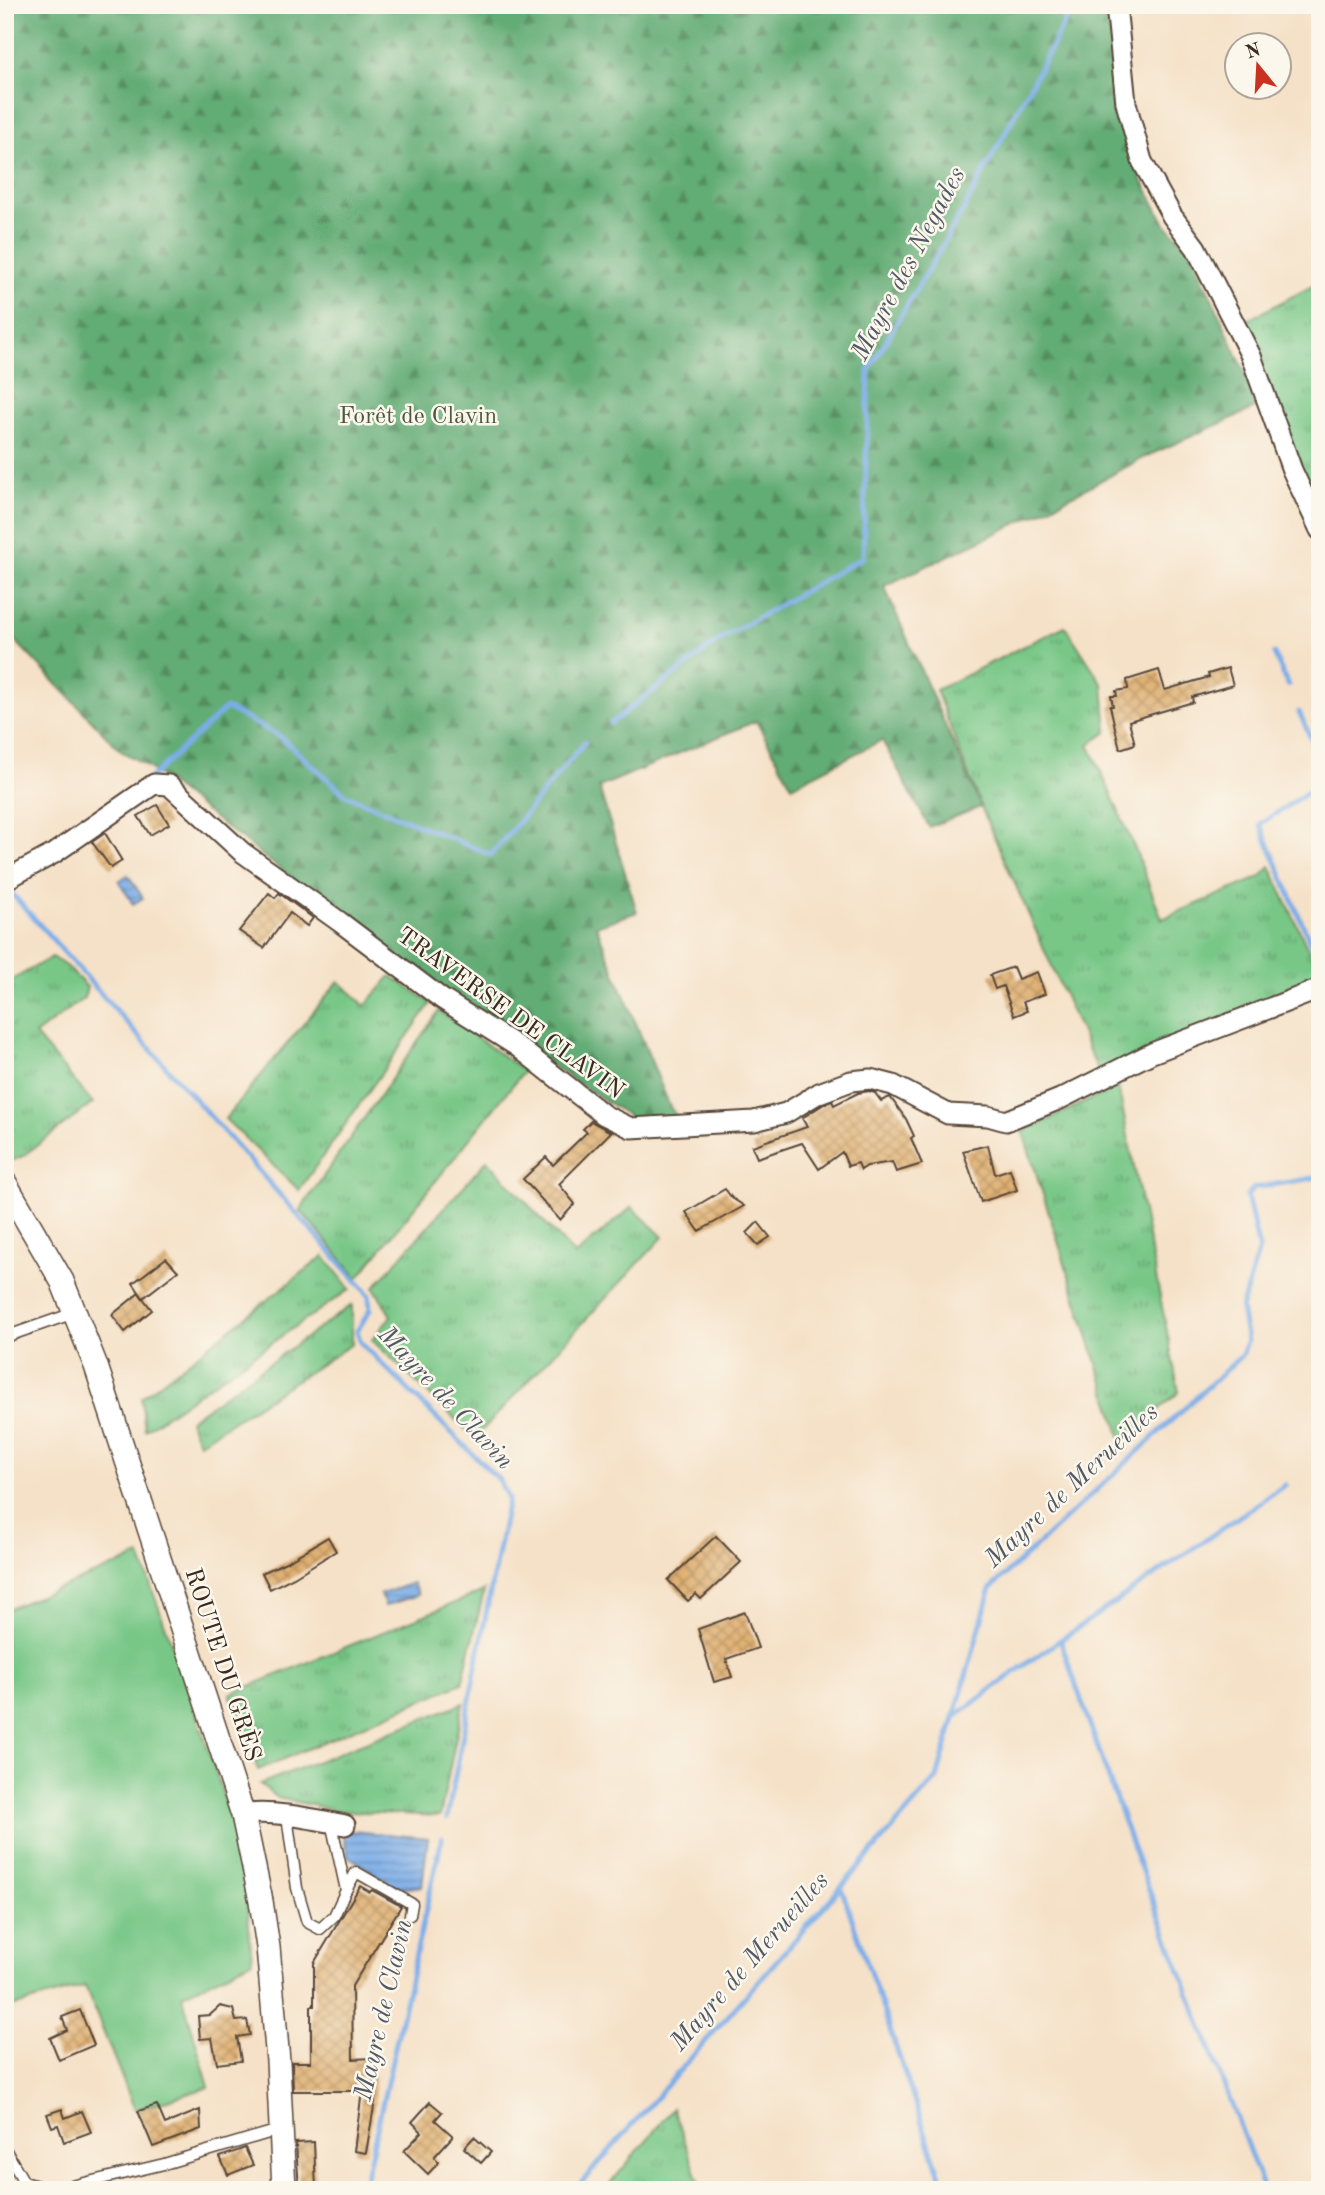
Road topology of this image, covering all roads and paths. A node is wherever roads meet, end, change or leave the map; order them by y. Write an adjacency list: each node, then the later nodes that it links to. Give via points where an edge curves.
1 (1116, 5): 2 (street, via 1126,103 1142,161 1172,216 1196,248 1251,356 1292,470)
2 (1320, 530)
3 (5, 880): 4 (street, TRAVERSE DE CLAVIN, via 53,854 154,784 169,785 242,852 442,999 518,1047 604,1115 631,1128 754,1121 786,1113 819,1093 870,1079 894,1085 948,1114 1006,1121 1152,1053)
4 (1320, 989)
5 (5, 1183): 6 (street, ROUTE DU GRÈS)
6 (75, 1312): 7 (lane); 8 (street, ROUTE DU GRÈS, via 125,1449)
7 (5, 1337)
8 (243, 1815): 9 (street); 13 (street, ROUTE DU GRÈS, via 268,1947)
9 (287, 1816): 10 (street); 11 (lane, via 297,1888 307,1922 320,1929 334,1916)
10 (338, 1824): 11 (lane)
11 (345, 1890): 12 (lane, via 356,1872 412,1904)
12 (410, 1915)
13 (283, 2129): 15 (lane); 16 (street, ROUTE DU GRÈS)
14 (5, 2149): 15 (lane, via 24,2182)
15 (53, 2190)
16 (285, 2190)

